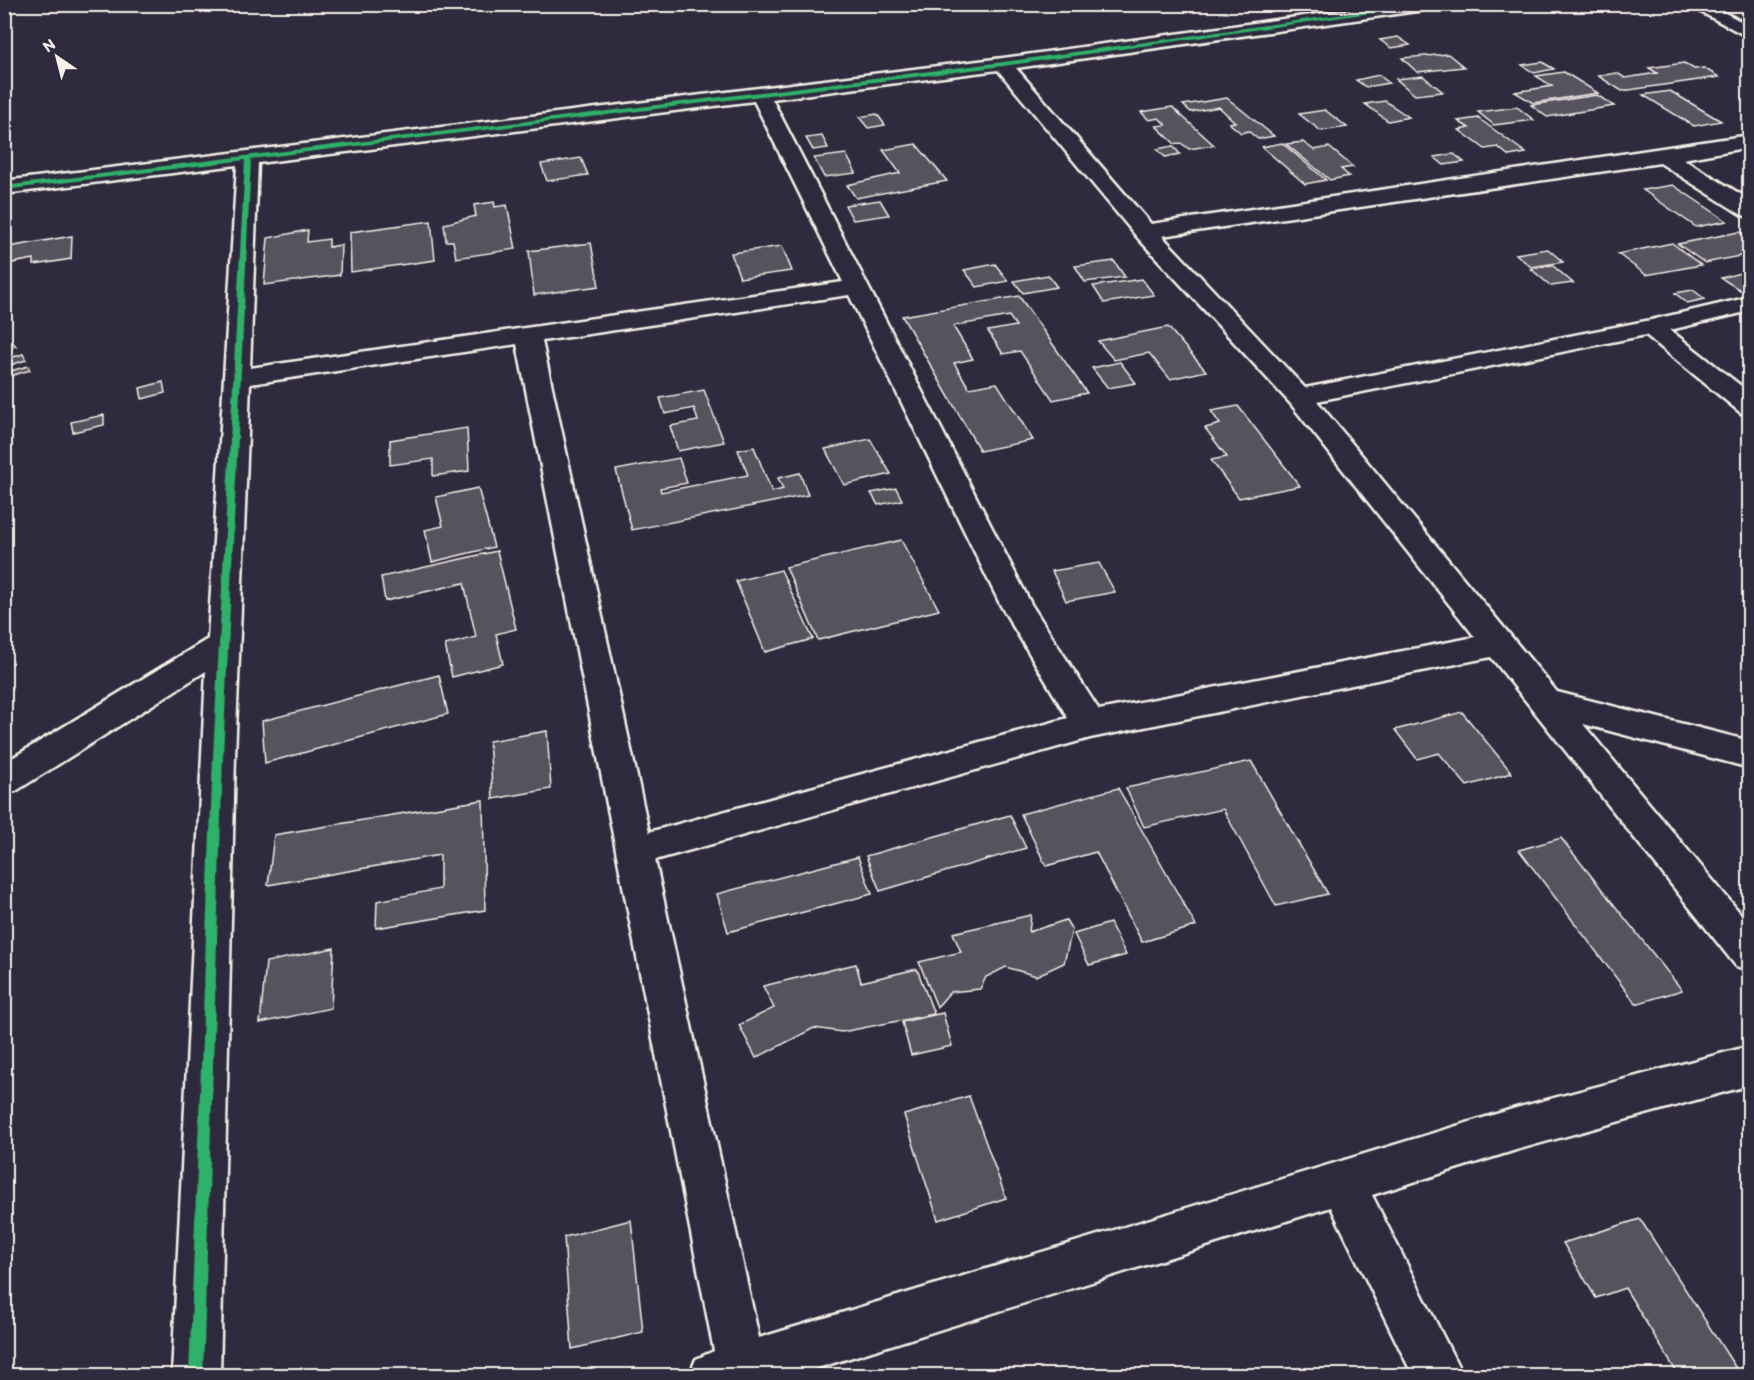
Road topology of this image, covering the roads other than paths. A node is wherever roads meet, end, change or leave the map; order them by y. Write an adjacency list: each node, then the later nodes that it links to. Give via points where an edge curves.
1 (1431, 4): 4 (street)
2 (1694, 4): 3 (street)
3 (1749, 33)
4 (1003, 64): 5 (street); 11 (street)
5 (760, 94): 8 (street); 12 (street)
6 (1749, 141): 7 (street)
7 (1664, 156): 10 (street); 11 (street)
8 (248, 158): 9 (street); 16 (street)
9 (4, 188)
10 (1749, 210)
11 (1144, 232): 17 (street)
12 (858, 287): 15 (street); 22 (street, via 1017,606)
13 (1749, 304): 14 (street)
14 (1651, 327): 17 (street); 18 (street)
15 (528, 336): 16 (street); 25 (street)
16 (236, 378): 20 (street)
17 (1299, 397): 19 (street)
18 (1749, 406)
19 (1497, 644): 21 (street); 22 (street)
20 (223, 645): 24 (street); 30 (street)
21 (1544, 701): 23 (street); 26 (street)
22 (1090, 725): 25 (street)
23 (1749, 755)
24 (4, 781)
25 (634, 851): 29 (street)
26 (1749, 954)
27 (1749, 1065): 28 (street, via 1515,1129)
28 (1342, 1182): 29 (street); 31 (street)
29 (727, 1371)
30 (196, 1376)
31 (1439, 1376)

